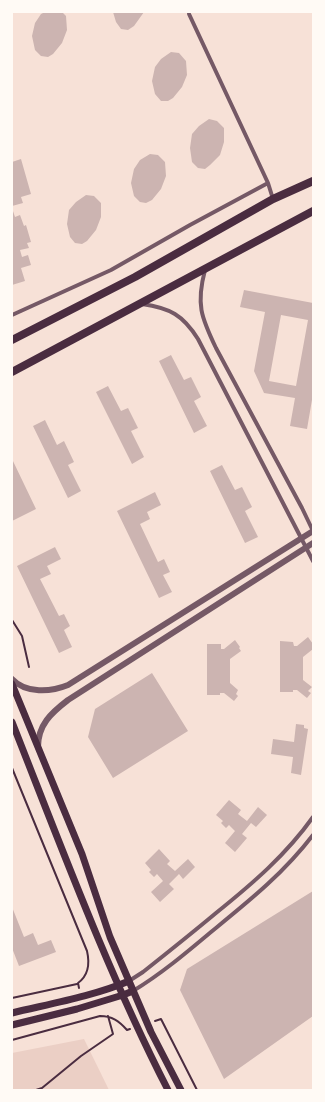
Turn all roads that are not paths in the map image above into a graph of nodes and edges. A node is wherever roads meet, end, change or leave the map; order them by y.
1 (189, 14) dead end
2 (313, 180) edge
3 (268, 183) junction
4 (272, 199) junction
5 (313, 211) edge
6 (313, 214) edge
7 (302, 216) junction
8 (205, 267) junction
9 (140, 304) junction
10 (12, 315) edge
11 (12, 340) edge
12 (12, 372) edge
13 (313, 531) edge
14 (301, 538) junction
15 (313, 543) edge
16 (306, 548) junction
17 (313, 561) edge
18 (12, 679) edge
19 (12, 684) edge
20 (12, 722) edge
21 (38, 749) junction
22 (313, 817) edge
23 (313, 835) edge
24 (129, 981) junction
25 (119, 986) junction
26 (133, 991) junction
27 (123, 995) junction
28 (12, 1013) edge
29 (12, 1025) edge
30 (168, 1090) edge
31 (182, 1090) edge

1 - 3 street
2 - 4 main road
3 - 4 street
3 - 10 street
4 - 11 main road
5 - 7 main road
6 - 7 main road
7 - 8 main road
8 - 9 main road
8 - 13 street
9 - 12 main road
9 - 14 street
13 - 14 street
14 - 16 street
14 - 18 street
15 - 16 street
16 - 17 street
16 - 21 street
19 - 21 main road
20 - 25 main road
21 - 24 main road
22 - 24 street
23 - 26 street
24 - 25 main road
24 - 26 main road
25 - 27 main road
25 - 28 main road
26 - 27 main road
26 - 31 main road
27 - 29 main road
27 - 30 main road

